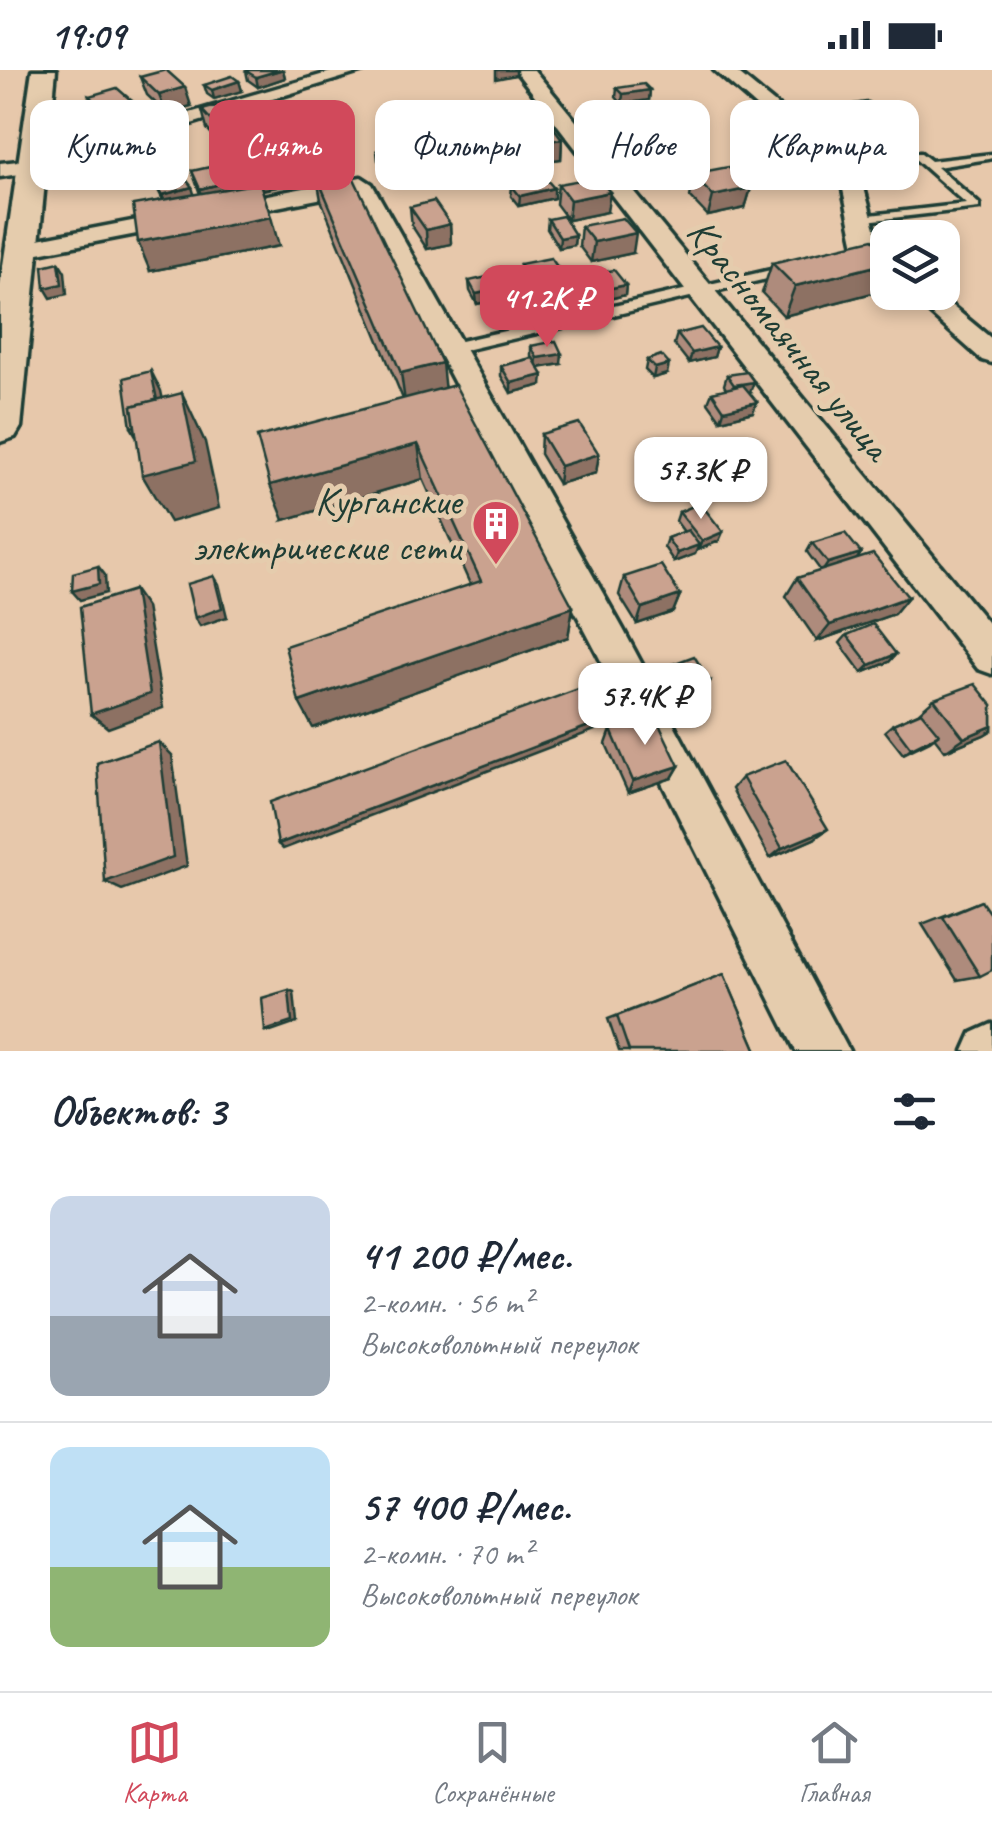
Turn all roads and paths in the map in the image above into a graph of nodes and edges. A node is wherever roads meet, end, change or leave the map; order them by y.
1 (44, 70) edge
2 (358, 70) edge
3 (524, 70) edge
4 (723, 70) edge
5 (759, 100) edge
6 (919, 156) edge
7 (988, 156) dead end
8 (928, 165) junction
9 (15, 168) edge
10 (855, 190) edge
11 (861, 220) junction
12 (23, 250) junction
13 (870, 258) edge
14 (812, 264) edge
15 (699, 293) junction
16 (8, 297) edge
17 (940, 310) edge
18 (452, 348) junction
19 (992, 354) edge
20 (0, 427) edge
21 (992, 657) edge
22 (822, 1051) edge

1 - 9 main road
2 - 9 street
3 - 15 street, Красномаячная улица
4 - 5 street
6 - 8 lane
7 - 8 lane
8 - 11 lane
9 - 12 main road
10 - 11 street
11 - 13 street
12 - 16 main road
12 - 18 street
14 - 15 lane
15 - 18 lane
15 - 21 street, Красномаячная улица
16 - 20 main road
17 - 19 street
18 - 22 street

